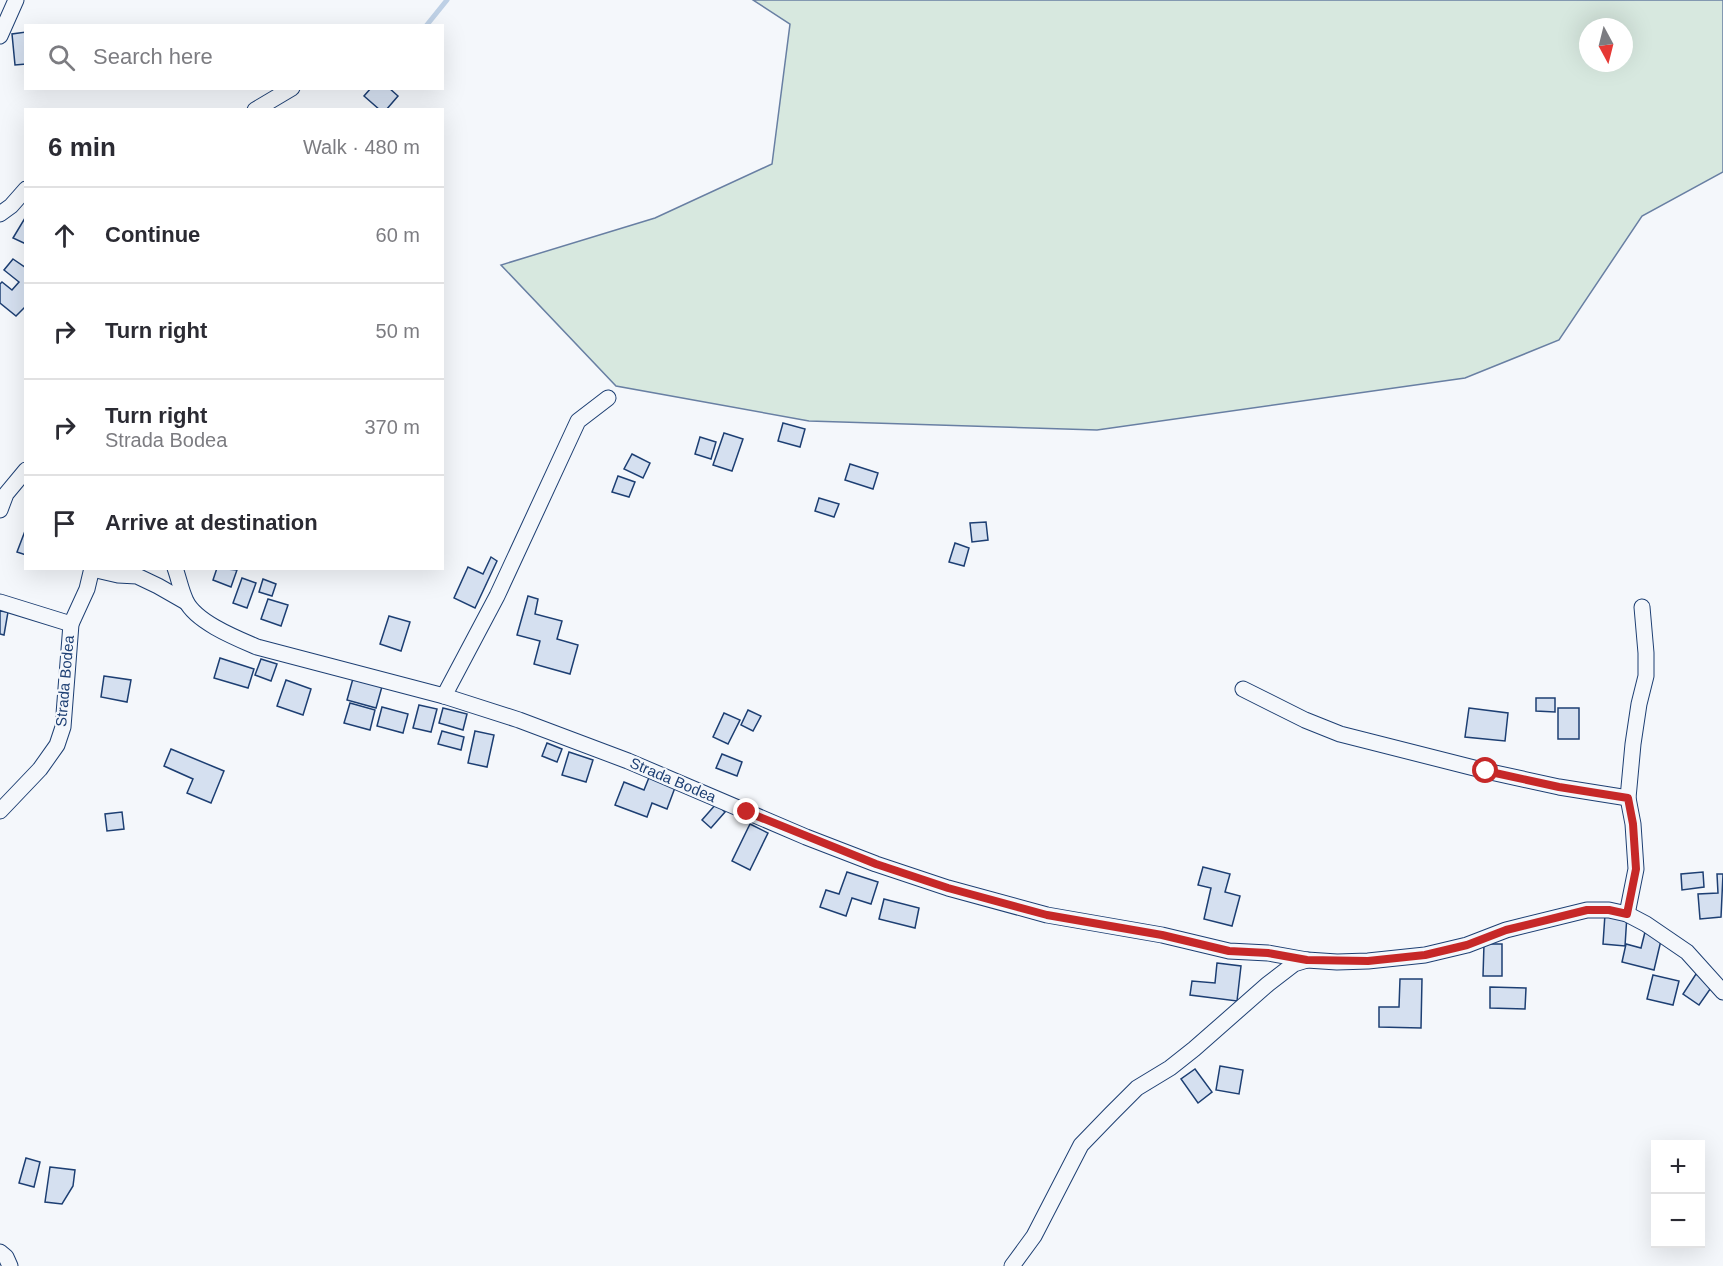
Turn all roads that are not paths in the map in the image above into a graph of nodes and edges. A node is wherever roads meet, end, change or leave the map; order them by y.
1 (16, 0) edge
2 (0, 36) edge
3 (289, 90) edge
4 (258, 108) edge
5 (24, 191) edge
6 (0, 214) edge
7 (608, 398) dead end
8 (24, 472) edge
9 (0, 510) edge
10 (92, 570) edge
11 (96, 570) edge
12 (176, 570) edge
13 (0, 602) edge
14 (186, 602) junction
15 (1642, 607) dead end
16 (71, 624) junction
17 (1243, 689) dead end
18 (444, 696) junction
19 (1628, 798) junction
20 (0, 811) edge
21 (1627, 914) junction
22 (1307, 960) junction
23 (1723, 992) edge
24 (0, 1252) edge
25 (10, 1266) edge
26 (1012, 1266) edge

1 - 2 street
3 - 4 street
5 - 6 street
7 - 18 street
8 - 9 street
10 - 16 street, Strada Bodea
11 - 14 street
12 - 14 street, Strada Bodea
13 - 16 street
14 - 18 street, Strada Bodea
15 - 19 street
16 - 20 street, Strada Bodea
17 - 19 street
18 - 22 street, Strada Bodea
19 - 21 street
21 - 22 street, Strada Bodea
21 - 23 street
22 - 26 street
24 - 25 street

